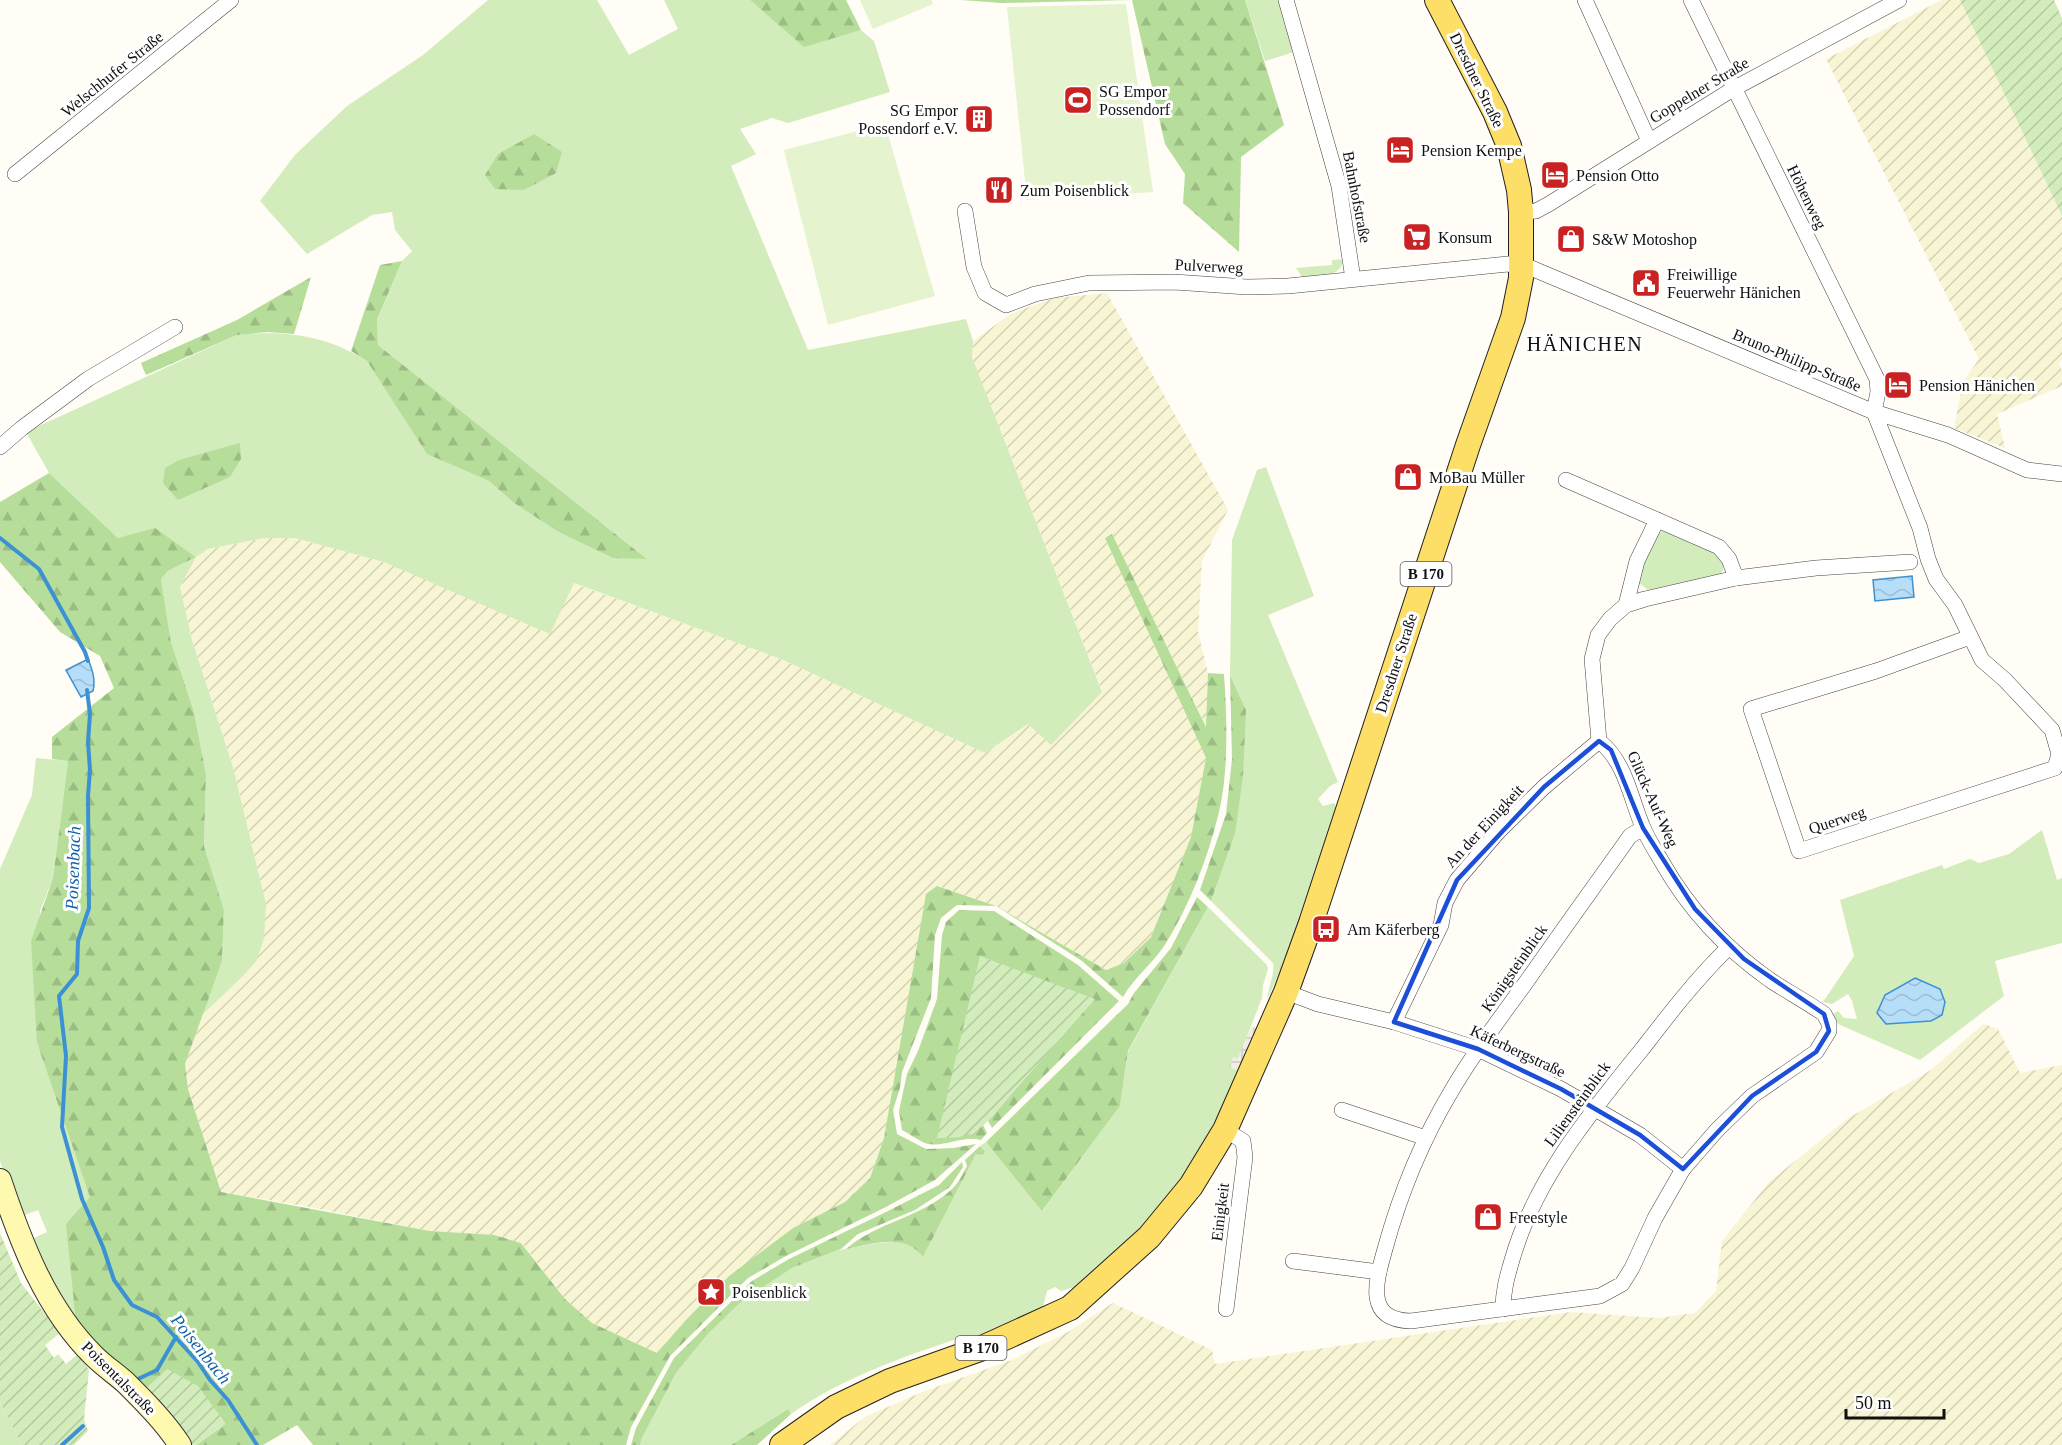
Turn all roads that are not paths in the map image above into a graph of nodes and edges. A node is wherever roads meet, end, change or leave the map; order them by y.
1 (231, 0) edge
2 (1286, 0) edge
3 (1437, 0) edge
4 (1585, 0) edge
5 (1691, 0) edge
6 (1899, 0) edge
7 (1733, 89) junction
8 (1649, 141) junction
9 (15, 174) dead end
10 (965, 211) dead end
11 (1521, 212) junction
12 (1522, 266) junction
13 (1353, 279) junction
14 (175, 327) dead end
15 (1874, 412) junction
16 (0, 447) edge
17 (2062, 474) edge
18 (1566, 480) dead end
19 (1657, 520) junction
20 (1910, 562) dead end
21 (1736, 578) junction
22 (1626, 605) junction
23 (1970, 637) junction
24 (1599, 741) junction
25 (1643, 828) junction
26 (1729, 947) junction
27 (1286, 992) junction
28 (1394, 1022) junction
29 (1478, 1049) junction
30 (1593, 1109) junction
31 (1342, 1110) dead end
32 (1225, 1130) junction
33 (1426, 1138) junction
34 (1683, 1169) junction
35 (0, 1180) edge
36 (1293, 1261) dead end
37 (1379, 1272) junction
38 (1503, 1309) junction
39 (1226, 1310) dead end
40 (180, 1445) edge
41 (782, 1445) edge

1 - 9 street, Welschhufer Straße
2 - 13 street, Bahnhofstraße
3 - 11 main road, Dresdner Straße / B 170
4 - 8 street
5 - 7 street, Höhenweg
6 - 7 street, Goppelner Straße
7 - 8 street, Goppelner Straße
7 - 15 street, Höhenweg
8 - 11 street, Goppelner Straße
10 - 13 street, Pulverweg
11 - 12 main road, Dresdner Straße / B 170
12 - 13 street, Pulverweg
12 - 15 street, Bruno-Philipp-Straße
12 - 27 main road, Dresdner Straße / B 170
14 - 16 street
15 - 17 street, Bruno-Philipp-Straße
15 - 23 street, Querweg
18 - 19 street
19 - 21 street
19 - 22 street
20 - 21 street
21 - 22 street
22 - 24 street
23 - 23 street, Querweg
24 - 25 street, Glück-Auf-Weg
24 - 28 street, An der Einigkeit
25 - 26 street, Glück-Auf-Weg
25 - 29 street, Königsteinblick
26 - 30 street, Liliensteinblick
26 - 34 street, Glück-Auf-Weg
27 - 28 street, Käferbergstraße
27 - 32 main road, Dresdner Straße / B 170
28 - 29 street, Käferbergstraße
29 - 30 street, Käferbergstraße
29 - 33 street, Königsteinblick
30 - 34 street, Käferbergstraße
30 - 38 street, Liliensteinblick
31 - 33 street
32 - 39 street, Einigkeit
32 - 41 main road, Dresdner Straße / B 170
33 - 37 street, Königsteinblick
34 - 38 street
35 - 40 main road, Poisentalstraße
36 - 37 street
37 - 38 street, Königsteinblick

